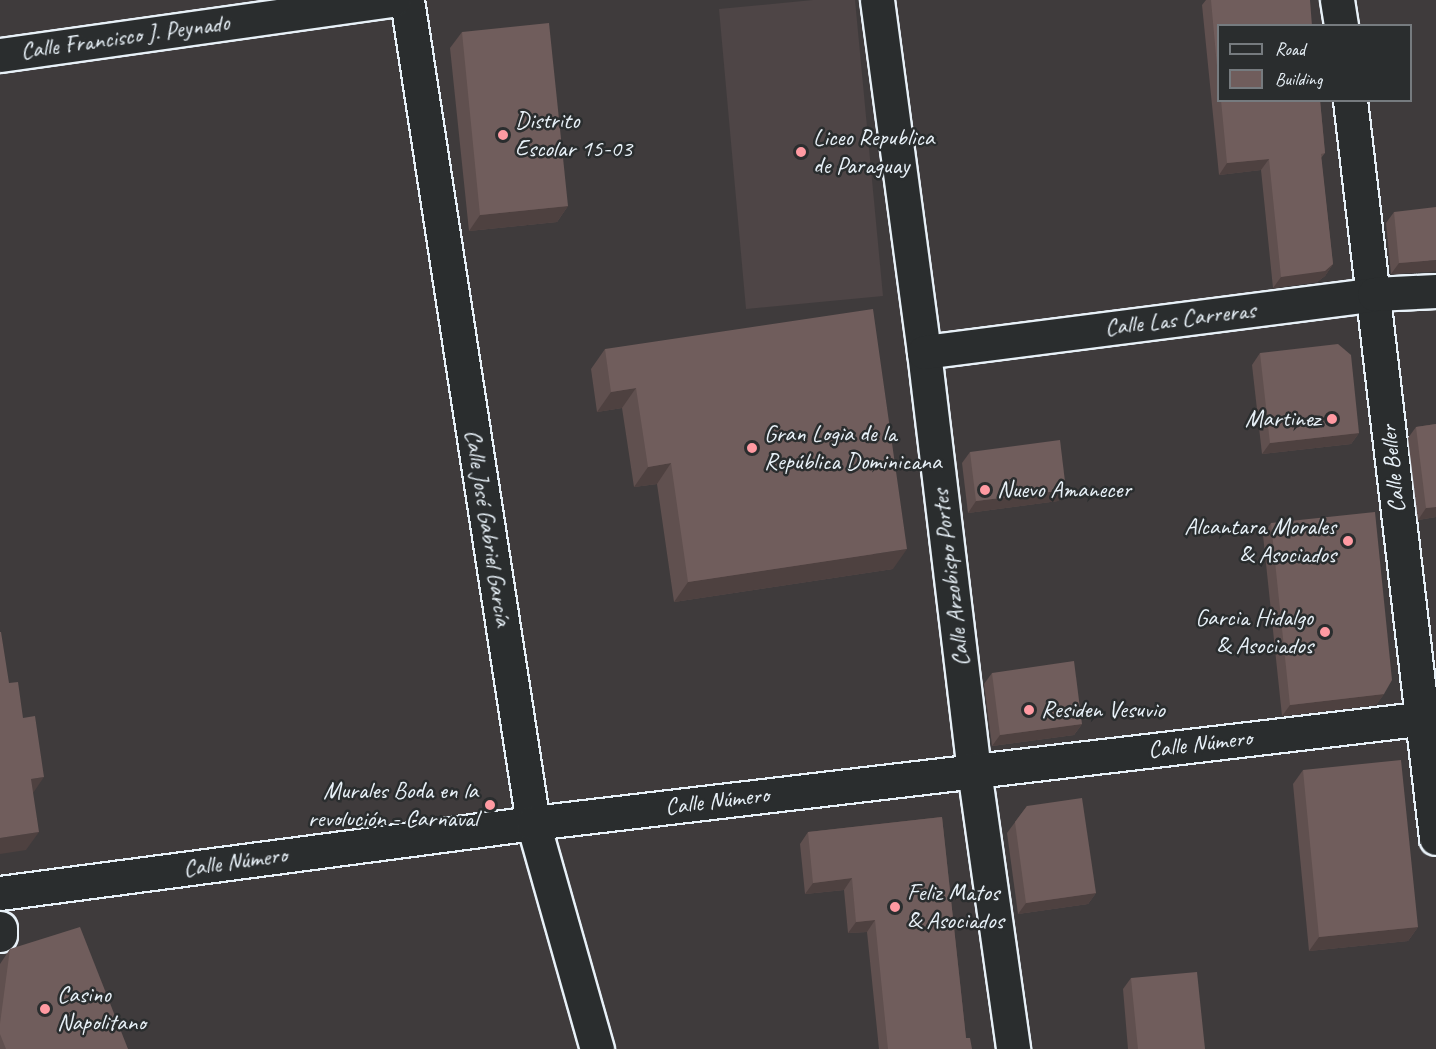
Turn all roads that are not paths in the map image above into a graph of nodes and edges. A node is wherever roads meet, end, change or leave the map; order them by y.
1 (393, 0) edge
2 (407, 0) edge
3 (877, 0) edge
4 (1337, 0) edge
5 (1341, 24) edge
6 (0, 55) edge
7 (1350, 102) edge
8 (1436, 291) edge
9 (1374, 294) junction
10 (924, 352) junction
11 (1429, 718) edge
12 (974, 770) junction
13 (532, 823) junction
14 (1436, 838) edge
15 (0, 893) edge
16 (0, 928) edge
17 (0, 935) edge
18 (597, 1049) edge
19 (1013, 1049) edge

1 - 6 street, Calle Francisco J. Peynado
2 - 13 street, Calle José Gabriel García
3 - 10 street, Calle Arzobispo Portes
4 - 5 street
7 - 9 street, Calle Beller
8 - 9 street, Calle Las Carreras
9 - 10 street, Calle Las Carreras
9 - 11 street, Calle Beller
10 - 12 street, Calle Arzobispo Portes
11 - 12 street, Calle Número
11 - 14 street, Calle Beller
12 - 13 street, Calle Número
12 - 19 street, Calle Arzobispo Portes
13 - 15 street, Calle Número
13 - 18 street, Calle José Gabriel García
16 - 17 street

